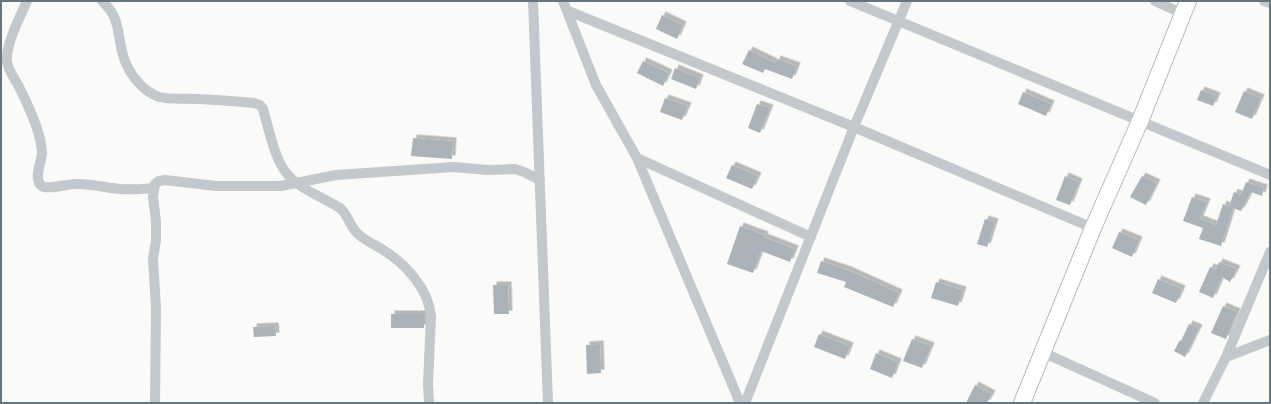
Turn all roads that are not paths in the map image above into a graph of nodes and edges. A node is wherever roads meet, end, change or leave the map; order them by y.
1 (27, 1) edge
2 (102, 1) edge
3 (534, 1) edge
4 (563, 1) edge
5 (850, 1) edge
6 (907, 1) edge
7 (1155, 1) edge
8 (1264, 1) edge
9 (1270, 3) edge
10 (1186, 7) edge
11 (568, 11) junction
12 (898, 21) junction
13 (1140, 122) junction
14 (854, 127) junction
15 (637, 158) junction
16 (1270, 175) edge
17 (540, 180) junction
18 (297, 183) junction
19 (154, 188) junction
20 (1093, 228) junction
21 (811, 237) junction
22 (1270, 252) edge
23 (1270, 340) edge
24 (1042, 352) junction
25 (1226, 357) junction
26 (155, 403) edge
27 (429, 403) edge
28 (548, 403) edge
29 (740, 403) edge
30 (745, 403) edge
31 (1022, 403) edge
32 (1155, 403) edge
33 (1203, 403) edge

1 - 19 street
2 - 18 street
3 - 17 street
4 - 11 street
5 - 12 street
6 - 12 street
7 - 10 street
8 - 9 street
10 - 13 main road
11 - 14 street
11 - 15 street
12 - 13 street
12 - 14 street
13 - 16 street
13 - 20 main road
14 - 20 street
14 - 21 street
15 - 21 street
15 - 29 street
17 - 18 street
17 - 28 street
18 - 19 street
18 - 27 street
19 - 26 street
20 - 24 main road
21 - 30 street
22 - 25 street
23 - 25 street
24 - 31 main road
24 - 32 street
25 - 33 street

